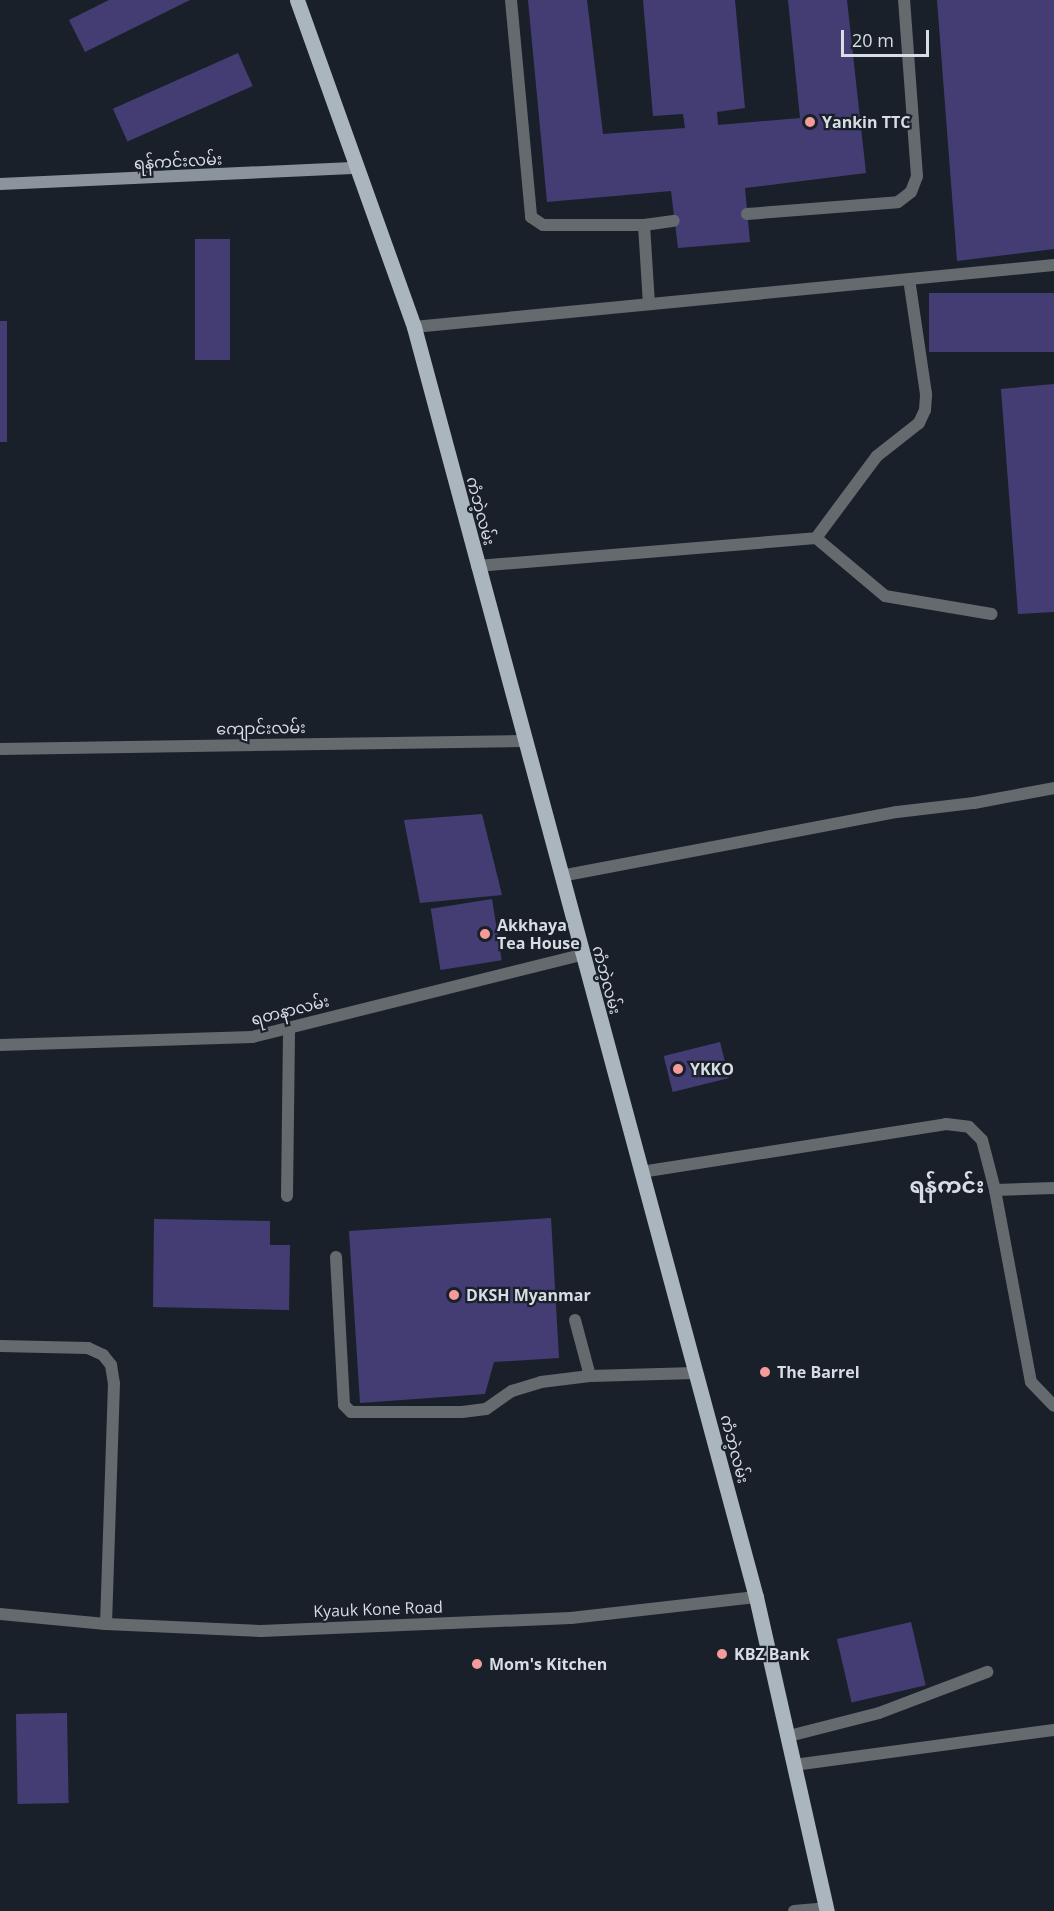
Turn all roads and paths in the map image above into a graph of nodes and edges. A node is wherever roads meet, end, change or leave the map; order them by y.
1 (297, 0) edge
2 (511, 0) edge
3 (904, 0) edge
4 (358, 168) junction
5 (0, 183) edge
6 (747, 214) dead end
7 (674, 221) dead end
8 (644, 225) junction
9 (1054, 265) edge
10 (909, 279) junction
11 (649, 304) junction
12 (414, 327) junction
13 (816, 538) junction
14 (477, 566) junction
15 (991, 614) dead end
16 (523, 741) junction
17 (0, 749) edge
18 (1054, 788) edge
19 (561, 876) junction
20 (582, 955) junction
21 (289, 1028) junction
22 (0, 1045) edge
23 (641, 1172) junction
24 (1054, 1188) edge
25 (995, 1190) junction
26 (287, 1197) dead end
27 (336, 1257) dead end
28 (575, 1320) dead end
29 (0, 1346) edge
30 (696, 1373) junction
31 (590, 1376) junction
32 (1054, 1406) edge
33 (756, 1597) junction
34 (0, 1614) edge
35 (106, 1624) junction
36 (987, 1672) dead end
37 (1054, 1730) edge
38 (789, 1736) junction
39 (794, 1765) junction
40 (826, 1910) edge
41 (794, 1911) edge

1 - 4 main road, ကံဘဲ့လမ်း
2 - 8 street
3 - 6 street
4 - 5 main road, ရန်ကင်းလမ်း
4 - 12 main road, ကံဘဲ့လမ်း
7 - 8 street
8 - 11 street
9 - 10 street
10 - 11 street
10 - 13 street
11 - 12 street
12 - 14 main road, ကံဘဲ့လမ်း
13 - 14 street
13 - 15 street
14 - 16 main road, ကံဘဲ့လမ်း
16 - 17 street, ကျောင်းလမ်း
16 - 19 main road, ကံဘဲ့လမ်း
18 - 19 street
19 - 20 main road, ကံဘဲ့လမ်း
20 - 21 street, ရတနာလမ်း
20 - 23 main road, ကံဘဲ့လမ်း
21 - 22 street, ရတနာလမ်း
21 - 26 street
23 - 25 street
23 - 30 main road, ကံဘဲ့လမ်း
24 - 25 street
25 - 32 street
27 - 31 street
28 - 31 street
29 - 35 street
30 - 31 street
30 - 33 main road, ကံဘဲ့လမ်း
33 - 35 street, Kyauk Kone Road
33 - 38 main road, ကံဘဲ့လမ်း
34 - 35 street, Kyauk Kone Road
36 - 38 street
37 - 39 street
38 - 39 main road, ကံဘဲ့လမ်း
39 - 40 main road, ကံဘဲ့လမ်း
40 - 41 street

